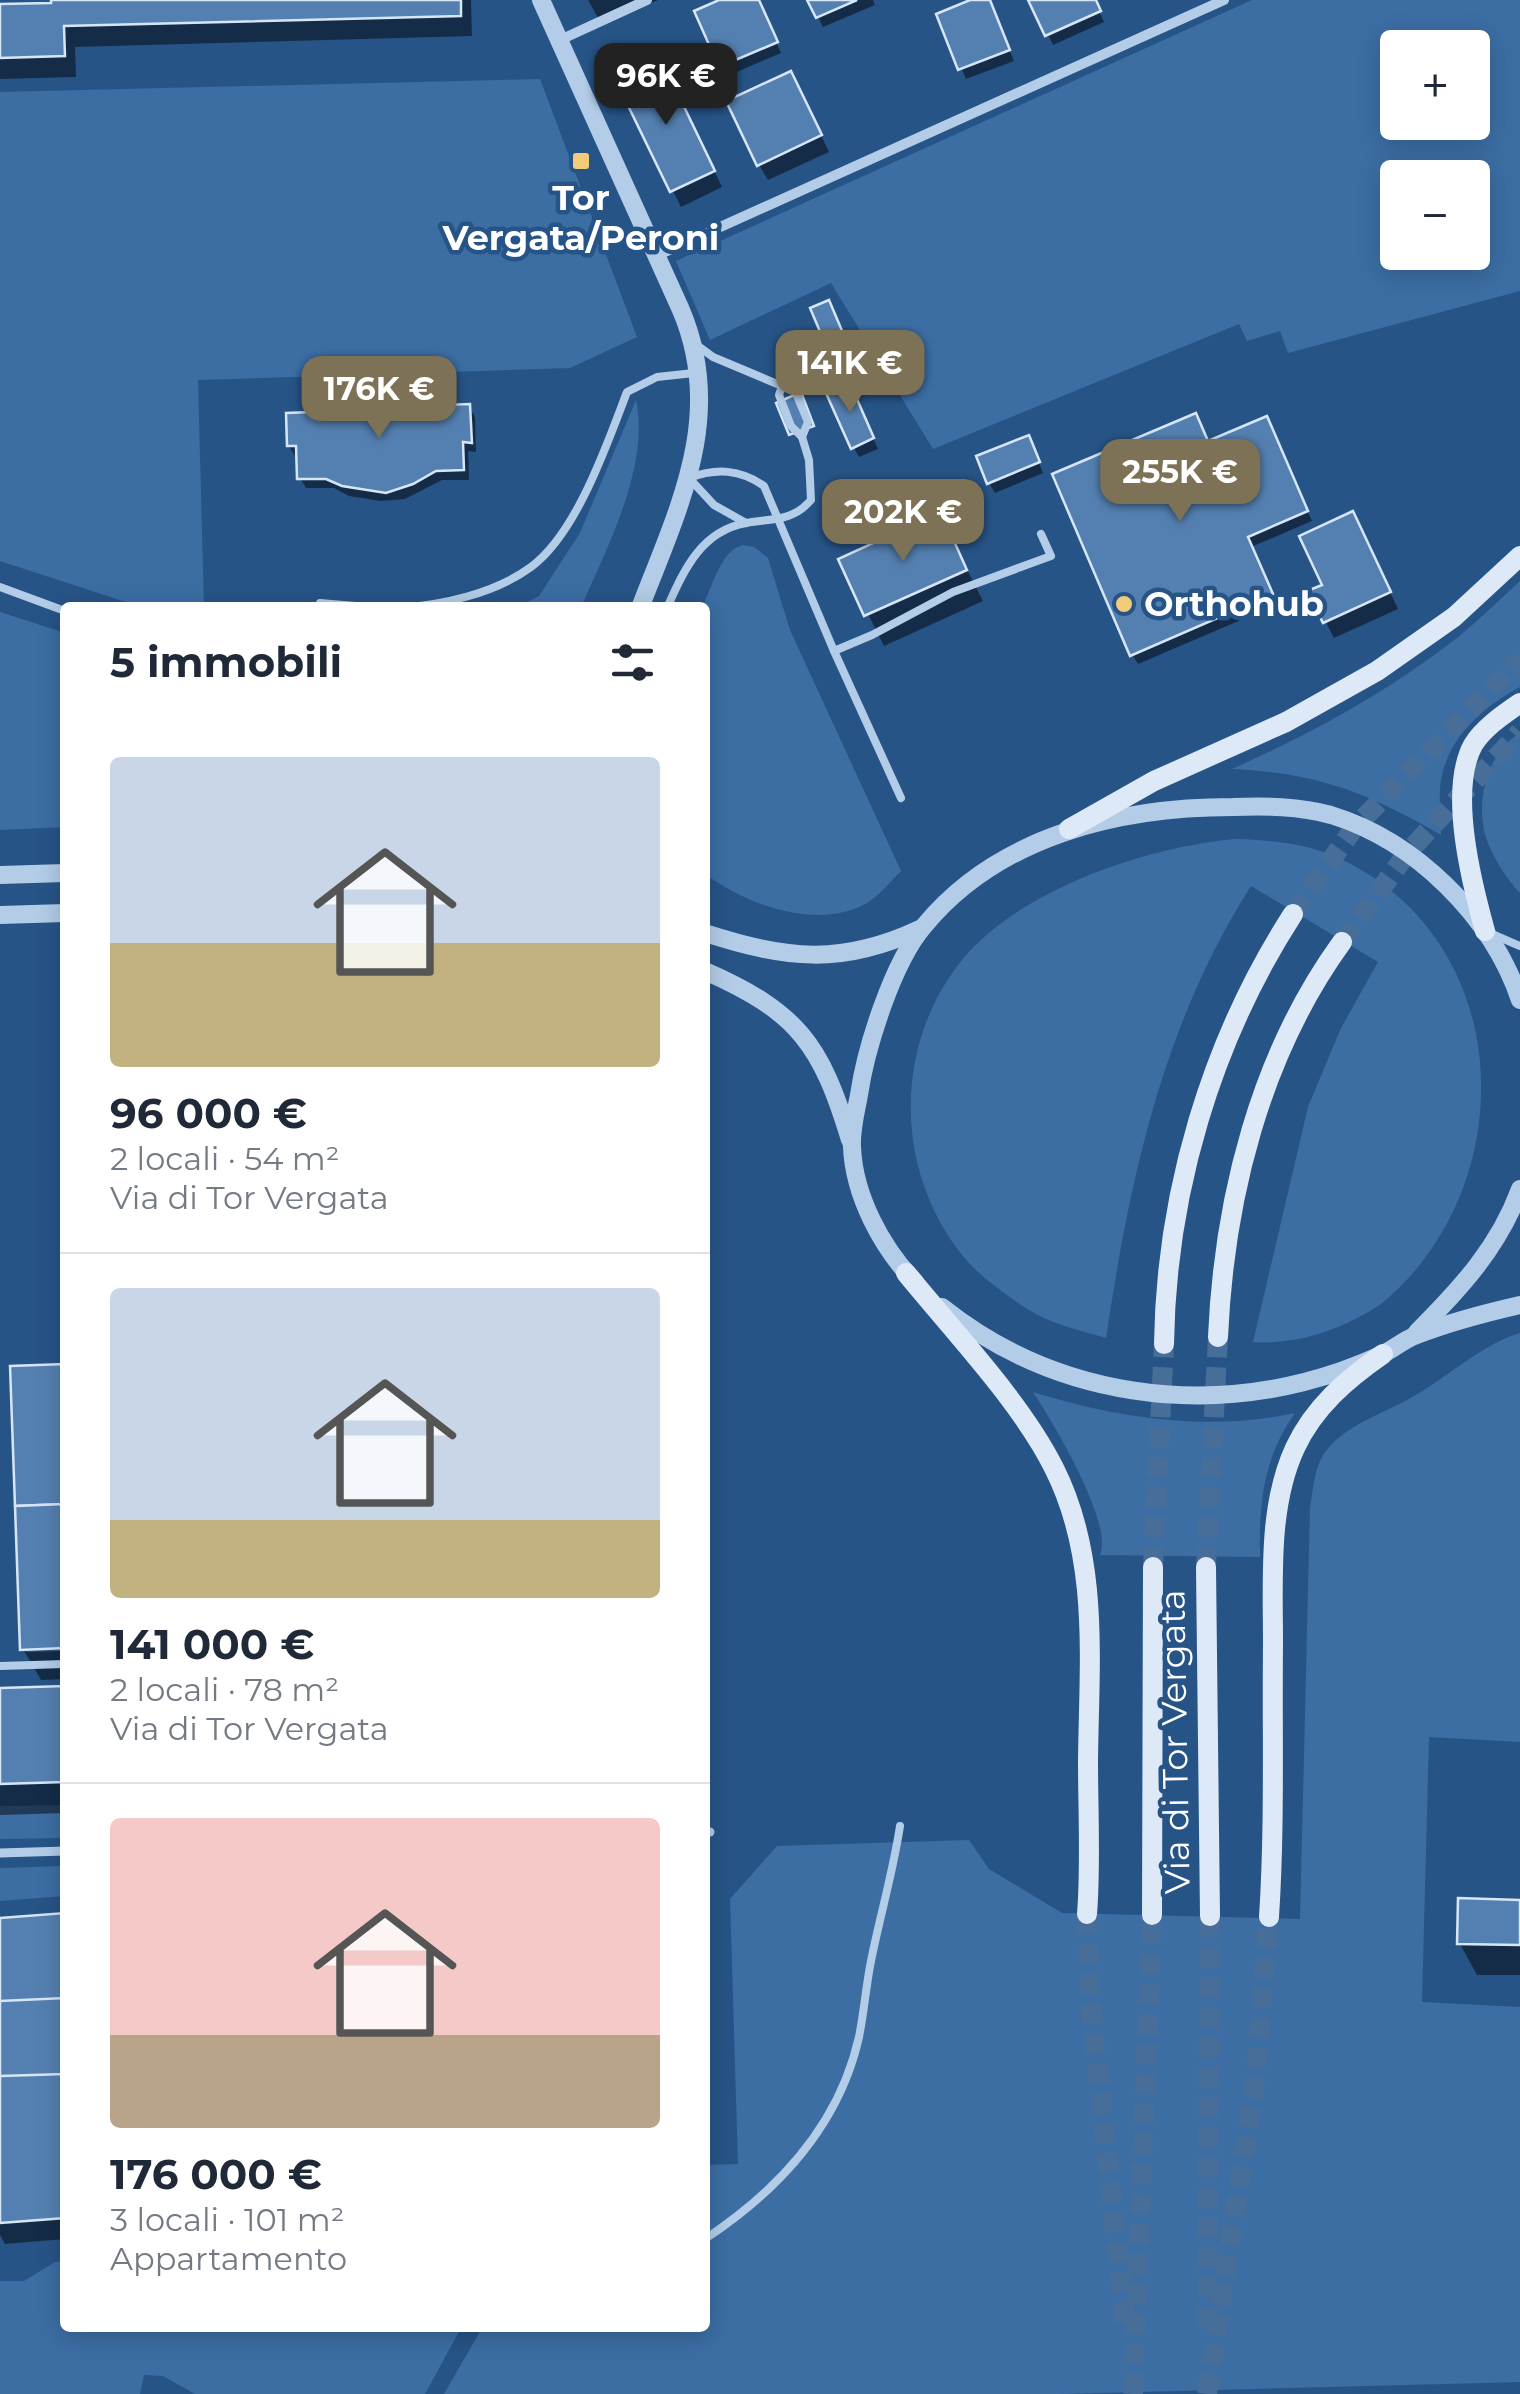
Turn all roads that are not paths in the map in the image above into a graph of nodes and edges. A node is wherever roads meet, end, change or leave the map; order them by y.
1 (542, 0) edge
2 (646, 0) edge
3 (1224, 0) edge
4 (560, 40) junction
5 (656, 256) junction
6 (692, 342) junction
7 (698, 372) junction
8 (782, 386) junction
9 (802, 436) junction
10 (690, 478) junction
11 (779, 520) junction
12 (746, 522) junction
13 (1041, 534) dead end
14 (1520, 556) edge
15 (0, 587) edge
16 (445, 602) edge
17 (641, 602) edge
18 (670, 602) edge
19 (60, 609) edge
20 (834, 651) junction
21 (1520, 703) edge
22 (901, 798) dead end
23 (1069, 829) junction
24 (60, 872) edge
25 (0, 876) edge
26 (60, 913) edge
27 (1293, 914) tunnel mouth
28 (0, 915) edge
29 (710, 924) edge
30 (921, 928) junction
31 (1486, 932) junction
32 (710, 935) edge
33 (732, 942) junction
34 (1342, 942) tunnel mouth
35 (1520, 946) edge
36 (710, 974) edge
37 (1520, 1000) edge
38 (851, 1146) junction
39 (1520, 1188) edge
40 (906, 1273) junction
41 (1520, 1305) edge
42 (1413, 1336) junction
43 (1218, 1338) tunnel mouth
44 (1164, 1344) tunnel mouth
45 (1383, 1354) junction
46 (1153, 1567) tunnel mouth
47 (1206, 1567) tunnel mouth
48 (60, 1664) edge
49 (0, 1666) edge
50 (900, 1826) dead end
51 (60, 1851) edge
52 (0, 1852) edge
53 (1087, 1914) tunnel mouth
54 (1152, 1915) tunnel mouth
55 (1210, 1916) tunnel mouth
56 (1269, 1917) tunnel mouth
57 (710, 2236) edge

1 - 4 street
2 - 4 street
3 - 5 street
4 - 5 street
5 - 6 street
6 - 7 street
6 - 8 lane
7 - 10 street
7 - 16 lane
8 - 9 lane
8 - 9 lane
9 - 11 lane
10 - 11 lane
10 - 12 lane
10 - 17 street
11 - 12 lane
11 - 20 lane
12 - 18 lane
13 - 20 lane
14 - 23 main road
15 - 19 lane
20 - 22 lane
21 - 31 main road
23 - 30 street
23 - 31 street
24 - 25 street
26 - 28 street
27 - 44 main road
29 - 33 street
30 - 33 street
30 - 38 street
31 - 35 lane
31 - 37 street
32 - 33 street
34 - 43 main road
36 - 38 street
38 - 40 street
39 - 42 street
40 - 45 street
40 - 53 main road
41 - 42 street
42 - 45 street
45 - 56 main road
46 - 54 main road, Via di Tor Vergata
47 - 55 main road, Via di Tor Vergata
48 - 49 lane
50 - 57 lane
51 - 52 street

